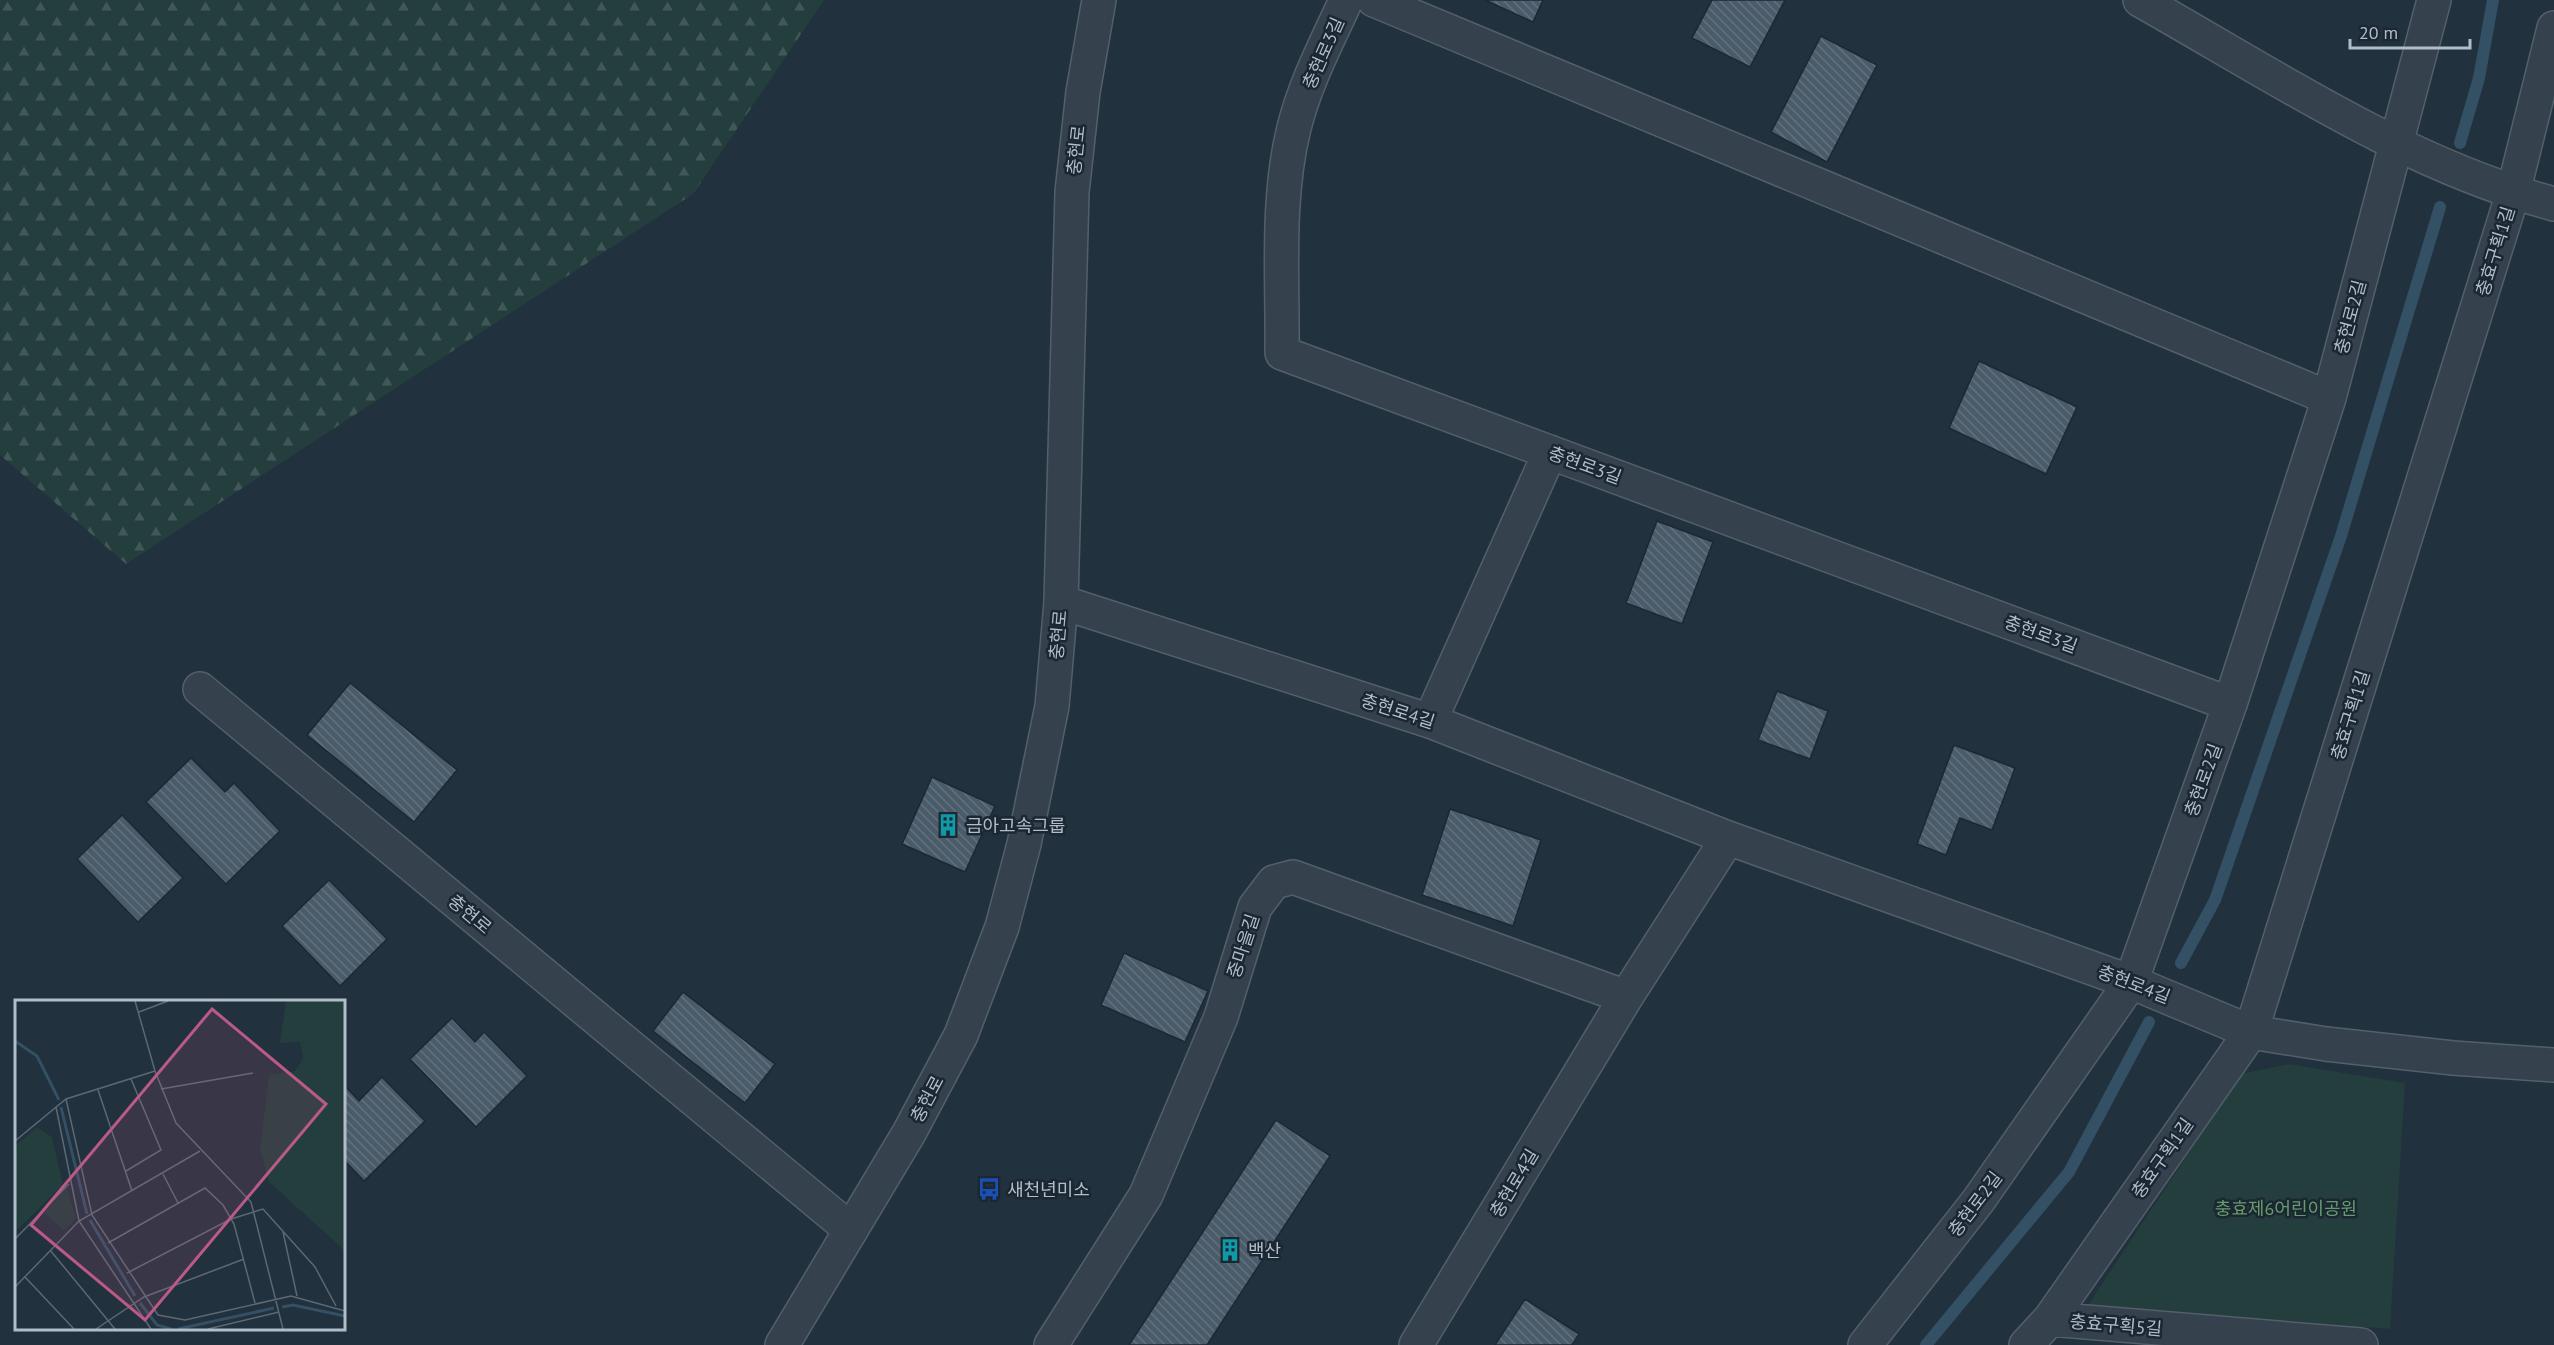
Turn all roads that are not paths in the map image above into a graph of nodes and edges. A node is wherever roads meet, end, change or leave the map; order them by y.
1 (1099, 0) edge
2 (1346, 0) edge
3 (1374, 0) edge
4 (2140, 0) edge
5 (2434, 0) edge
6 (2554, 28) edge
7 (2396, 145) junction
8 (2513, 193) junction
9 (2554, 204) edge
10 (2329, 398) junction
11 (1550, 452) junction
12 (1061, 602) junction
13 (200, 690) dead end
14 (2230, 704) junction
15 (1430, 721) junction
16 (1728, 838) junction
17 (2131, 982) junction
18 (1626, 997) junction
19 (2251, 1032) junction
20 (2554, 1065) edge
21 (851, 1230) junction
22 (2050, 1319) junction
23 (782, 1345) edge
24 (1051, 1345) edge
25 (1416, 1345) edge
26 (1865, 1345) edge
27 (2026, 1345) edge
28 (2361, 1345) edge

1 - 12 street, 충현로
2 - 11 street, 충현로3길
3 - 10 street
4 - 7 street
5 - 7 street, 충현로2길
6 - 8 street, 충효구획1길
7 - 8 street
7 - 10 street, 충현로2길
8 - 9 street
8 - 19 street, 충효구획1길
10 - 14 street, 충현로2길
11 - 14 street, 충현로3길
11 - 15 street
12 - 15 street, 충현로4길
12 - 21 street, 충현로
13 - 21 street, 충현로
14 - 17 street, 충현로2길
15 - 16 street, 충현로4길
16 - 17 street, 충현로4길
16 - 18 street, 충현로4길
17 - 19 street, 충현로4길
17 - 26 street, 충현로2길
18 - 24 street, 중마을길
18 - 25 street, 충현로4길
19 - 20 street, 충현로4길
19 - 22 street, 충효구획1길
21 - 23 street, 충현로
22 - 27 street, 충효구획1길
22 - 28 street, 충효구획5길

